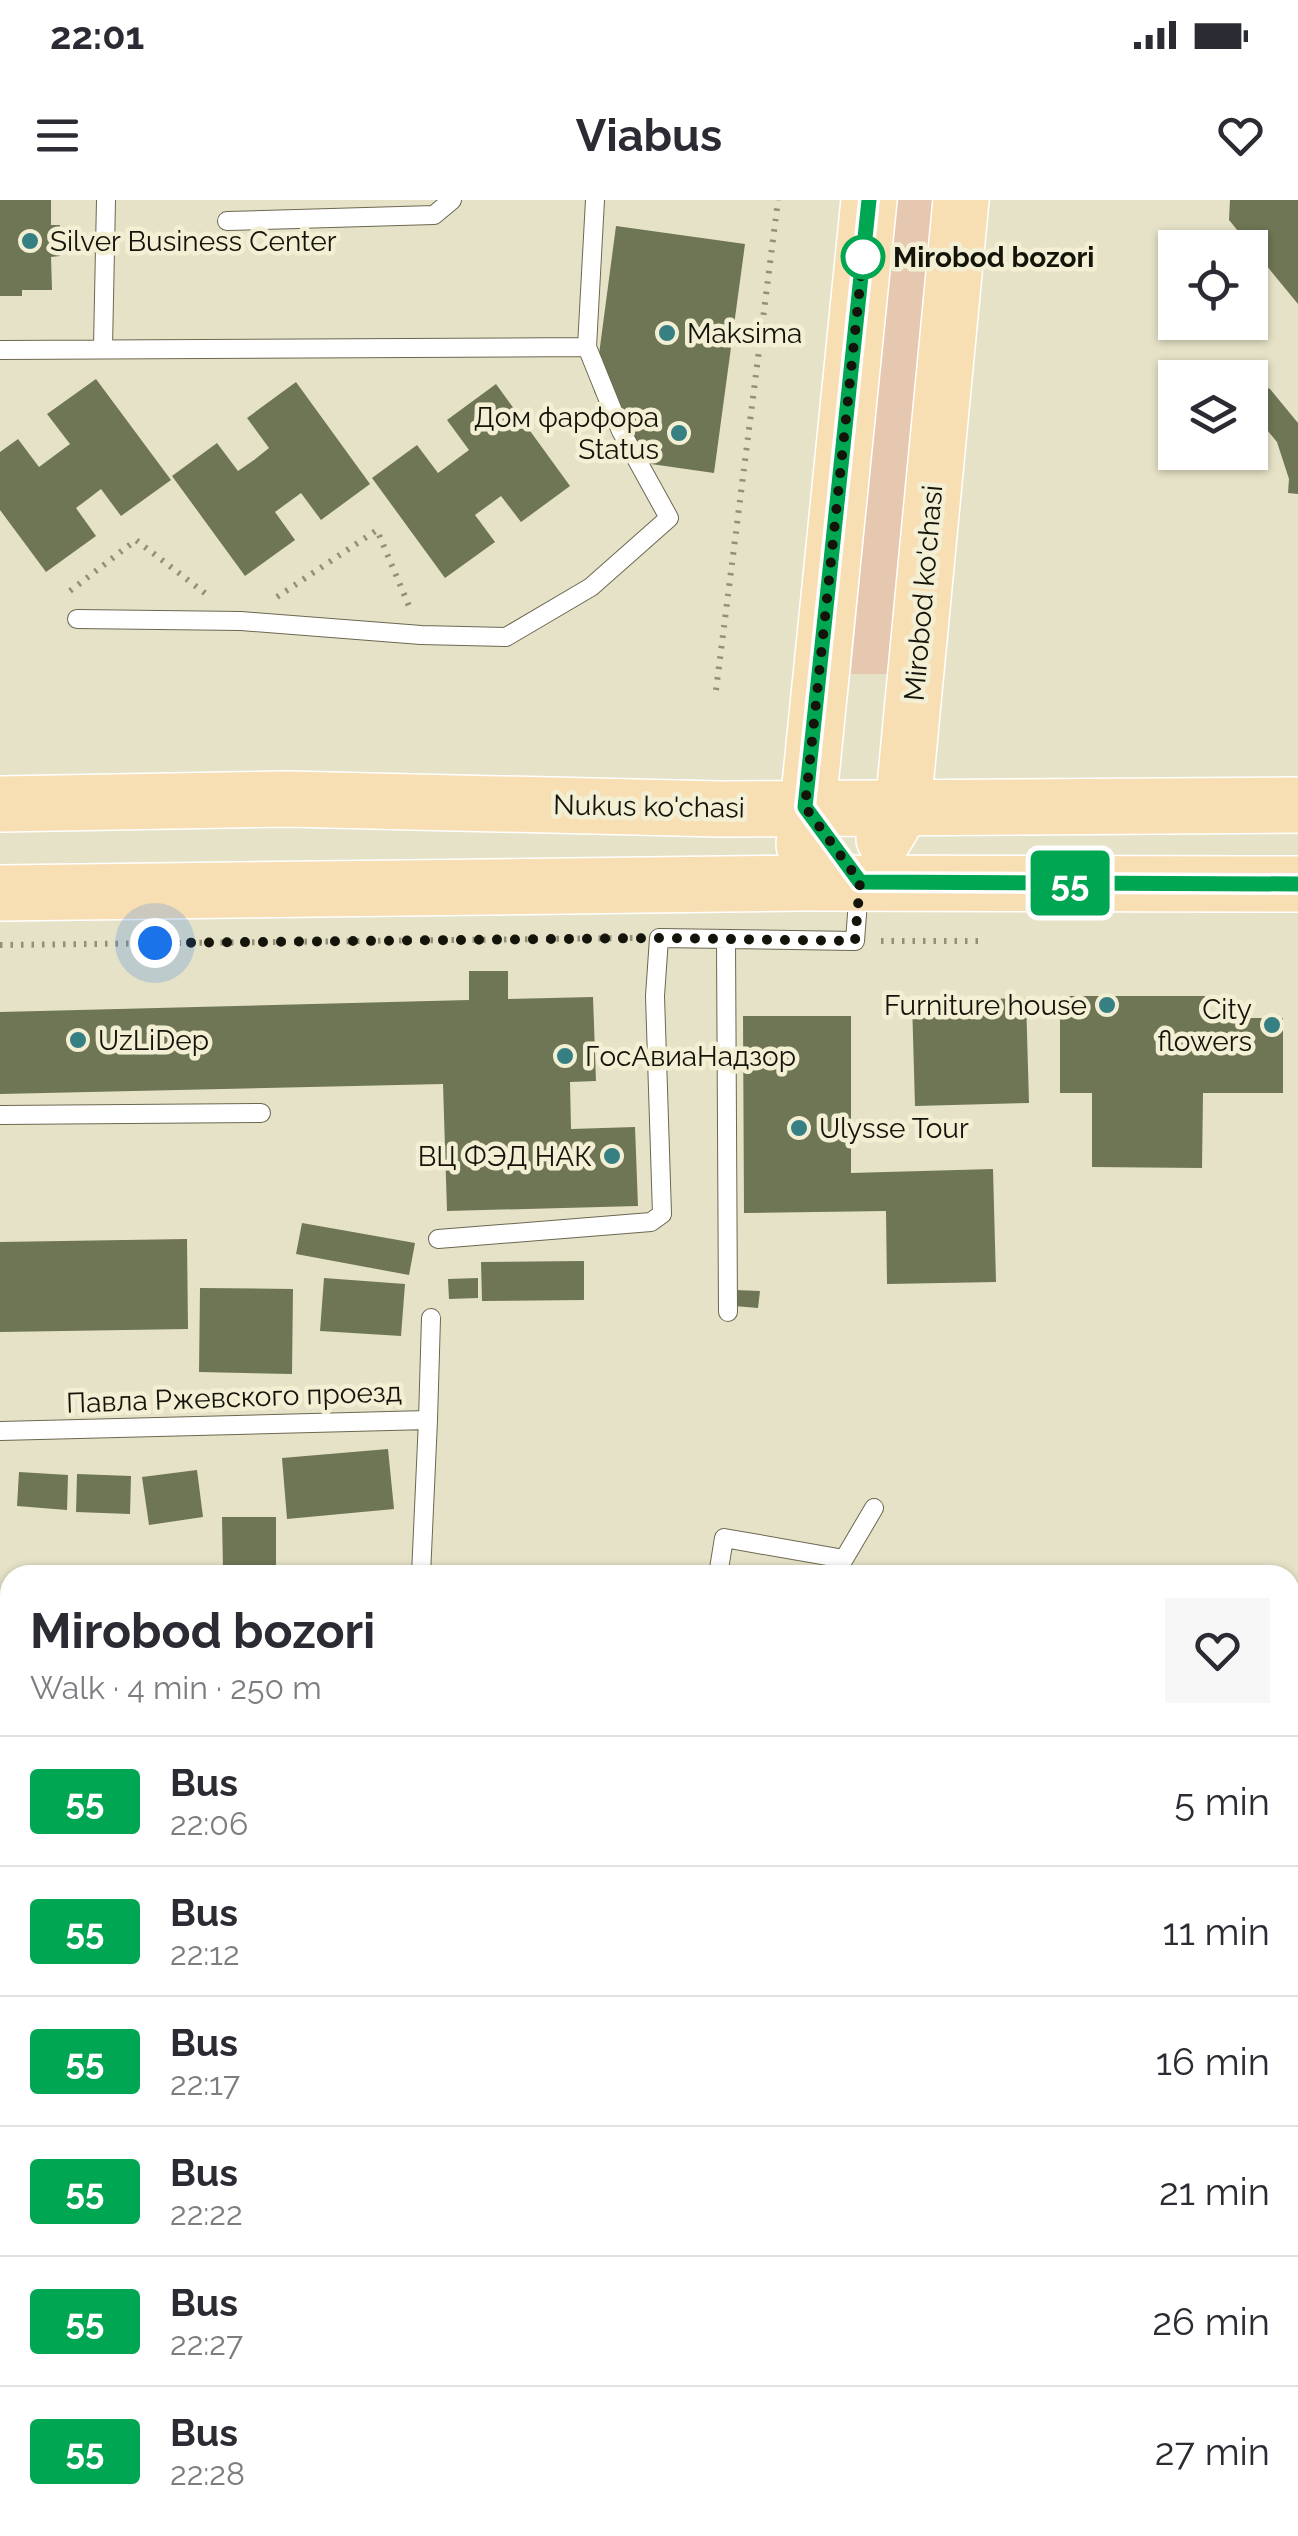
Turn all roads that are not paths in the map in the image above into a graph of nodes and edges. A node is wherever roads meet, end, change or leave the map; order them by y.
1 (106, 200) edge
2 (452, 200) edge
3 (595, 200) edge
4 (870, 200) edge
5 (961, 200) edge
6 (227, 220) dead end
7 (587, 346) junction
8 (103, 347) junction
9 (0, 350) edge
10 (76, 620) dead end
11 (0, 804) edge
12 (1298, 805) edge
13 (805, 807) junction
14 (903, 807) junction
15 (803, 882) junction
16 (860, 882) junction
17 (1298, 884) edge
18 (0, 894) edge
19 (726, 940) junction
20 (261, 1113) dead end
21 (0, 1115) edge
22 (438, 1238) dead end
23 (728, 1312) dead end
24 (431, 1318) dead end
25 (428, 1420) junction
26 (0, 1432) edge
27 (874, 1508) dead end
28 (421, 1565) edge
29 (720, 1565) edge

1 - 8 lane
2 - 6 lane
3 - 7 lane
4 - 13 main road
5 - 14 main road, Mirobod ko'chasi
7 - 8 lane
7 - 10 lane
8 - 9 lane
11 - 13 main road, Nukus ko'chasi
12 - 14 main road, Nukus ko'chasi
13 - 14 main road, Nukus ko'chasi
13 - 15 main road
13 - 16 main road
14 - 16 main road, Mirobod ko'chasi
15 - 16 main road
15 - 18 main road
16 - 17 main road
16 - 19 lane
19 - 22 lane
19 - 23 lane
20 - 21 lane
24 - 25 lane, Павла Ржевского проезд
25 - 26 lane, Павла Ржевского проезд
25 - 28 lane
27 - 29 lane

